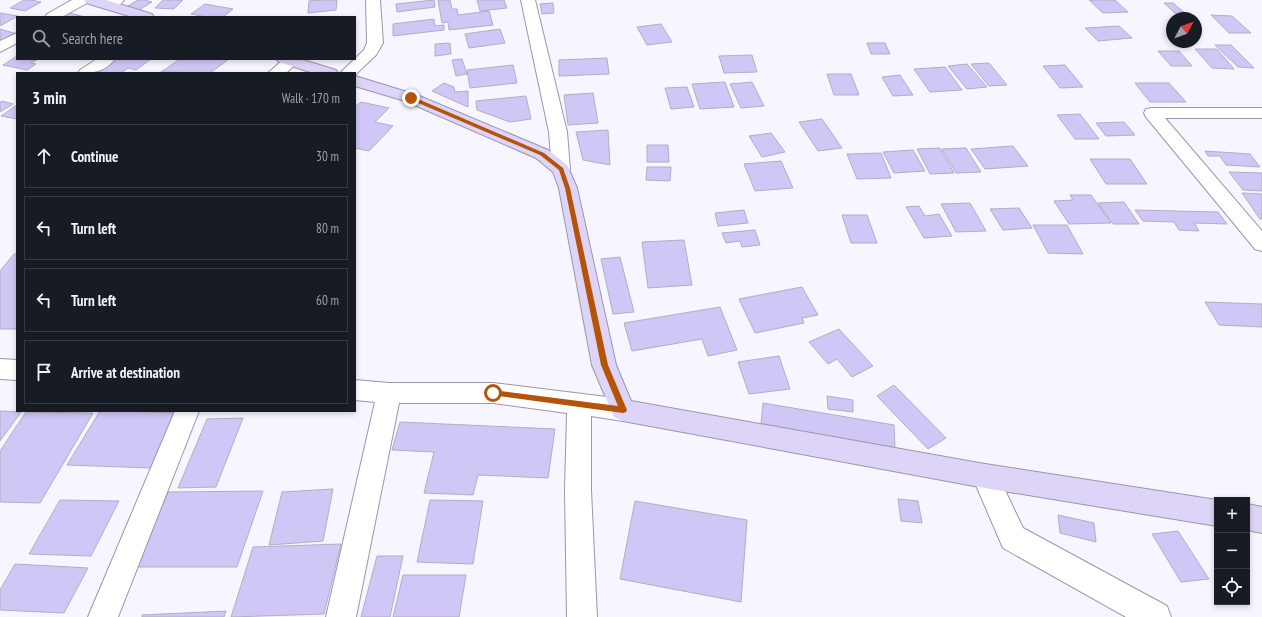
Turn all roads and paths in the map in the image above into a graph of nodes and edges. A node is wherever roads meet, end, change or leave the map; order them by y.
1 (82, 0) edge
2 (91, 0) edge
3 (373, 0) edge
4 (528, 0) edge
5 (112, 3) edge
6 (54, 16) edge
7 (144, 16) edge
8 (16, 38) edge
9 (0, 47) edge
10 (106, 60) edge
11 (287, 60) edge
12 (88, 72) edge
13 (277, 72) edge
14 (327, 72) edge
15 (349, 72) edge
16 (356, 81) edge
17 (1262, 113) edge
18 (562, 169) junction
19 (1262, 244) edge
20 (0, 369) edge
21 (16, 370) edge
22 (356, 390) edge
23 (389, 393) junction
24 (579, 405) junction
25 (623, 410) junction
26 (187, 412) edge
27 (985, 476) junction
28 (1214, 513) edge
29 (1250, 518) edge
30 (1262, 520) edge
31 (103, 617) edge
32 (340, 617) edge
33 (582, 617) edge
34 (1156, 617) edge

1 - 6 street
2 - 5 street
3 - 15 street
4 - 18 street
5 - 7 street
8 - 9 street
10 - 12 street
11 - 13 street
11 - 14 street
16 - 18 street
17 - 19 street
18 - 25 street
20 - 21 street
22 - 23 street
23 - 24 street
23 - 32 street
24 - 25 street
24 - 33 street
25 - 27 street
26 - 31 street
27 - 28 street
27 - 34 street
29 - 30 street

